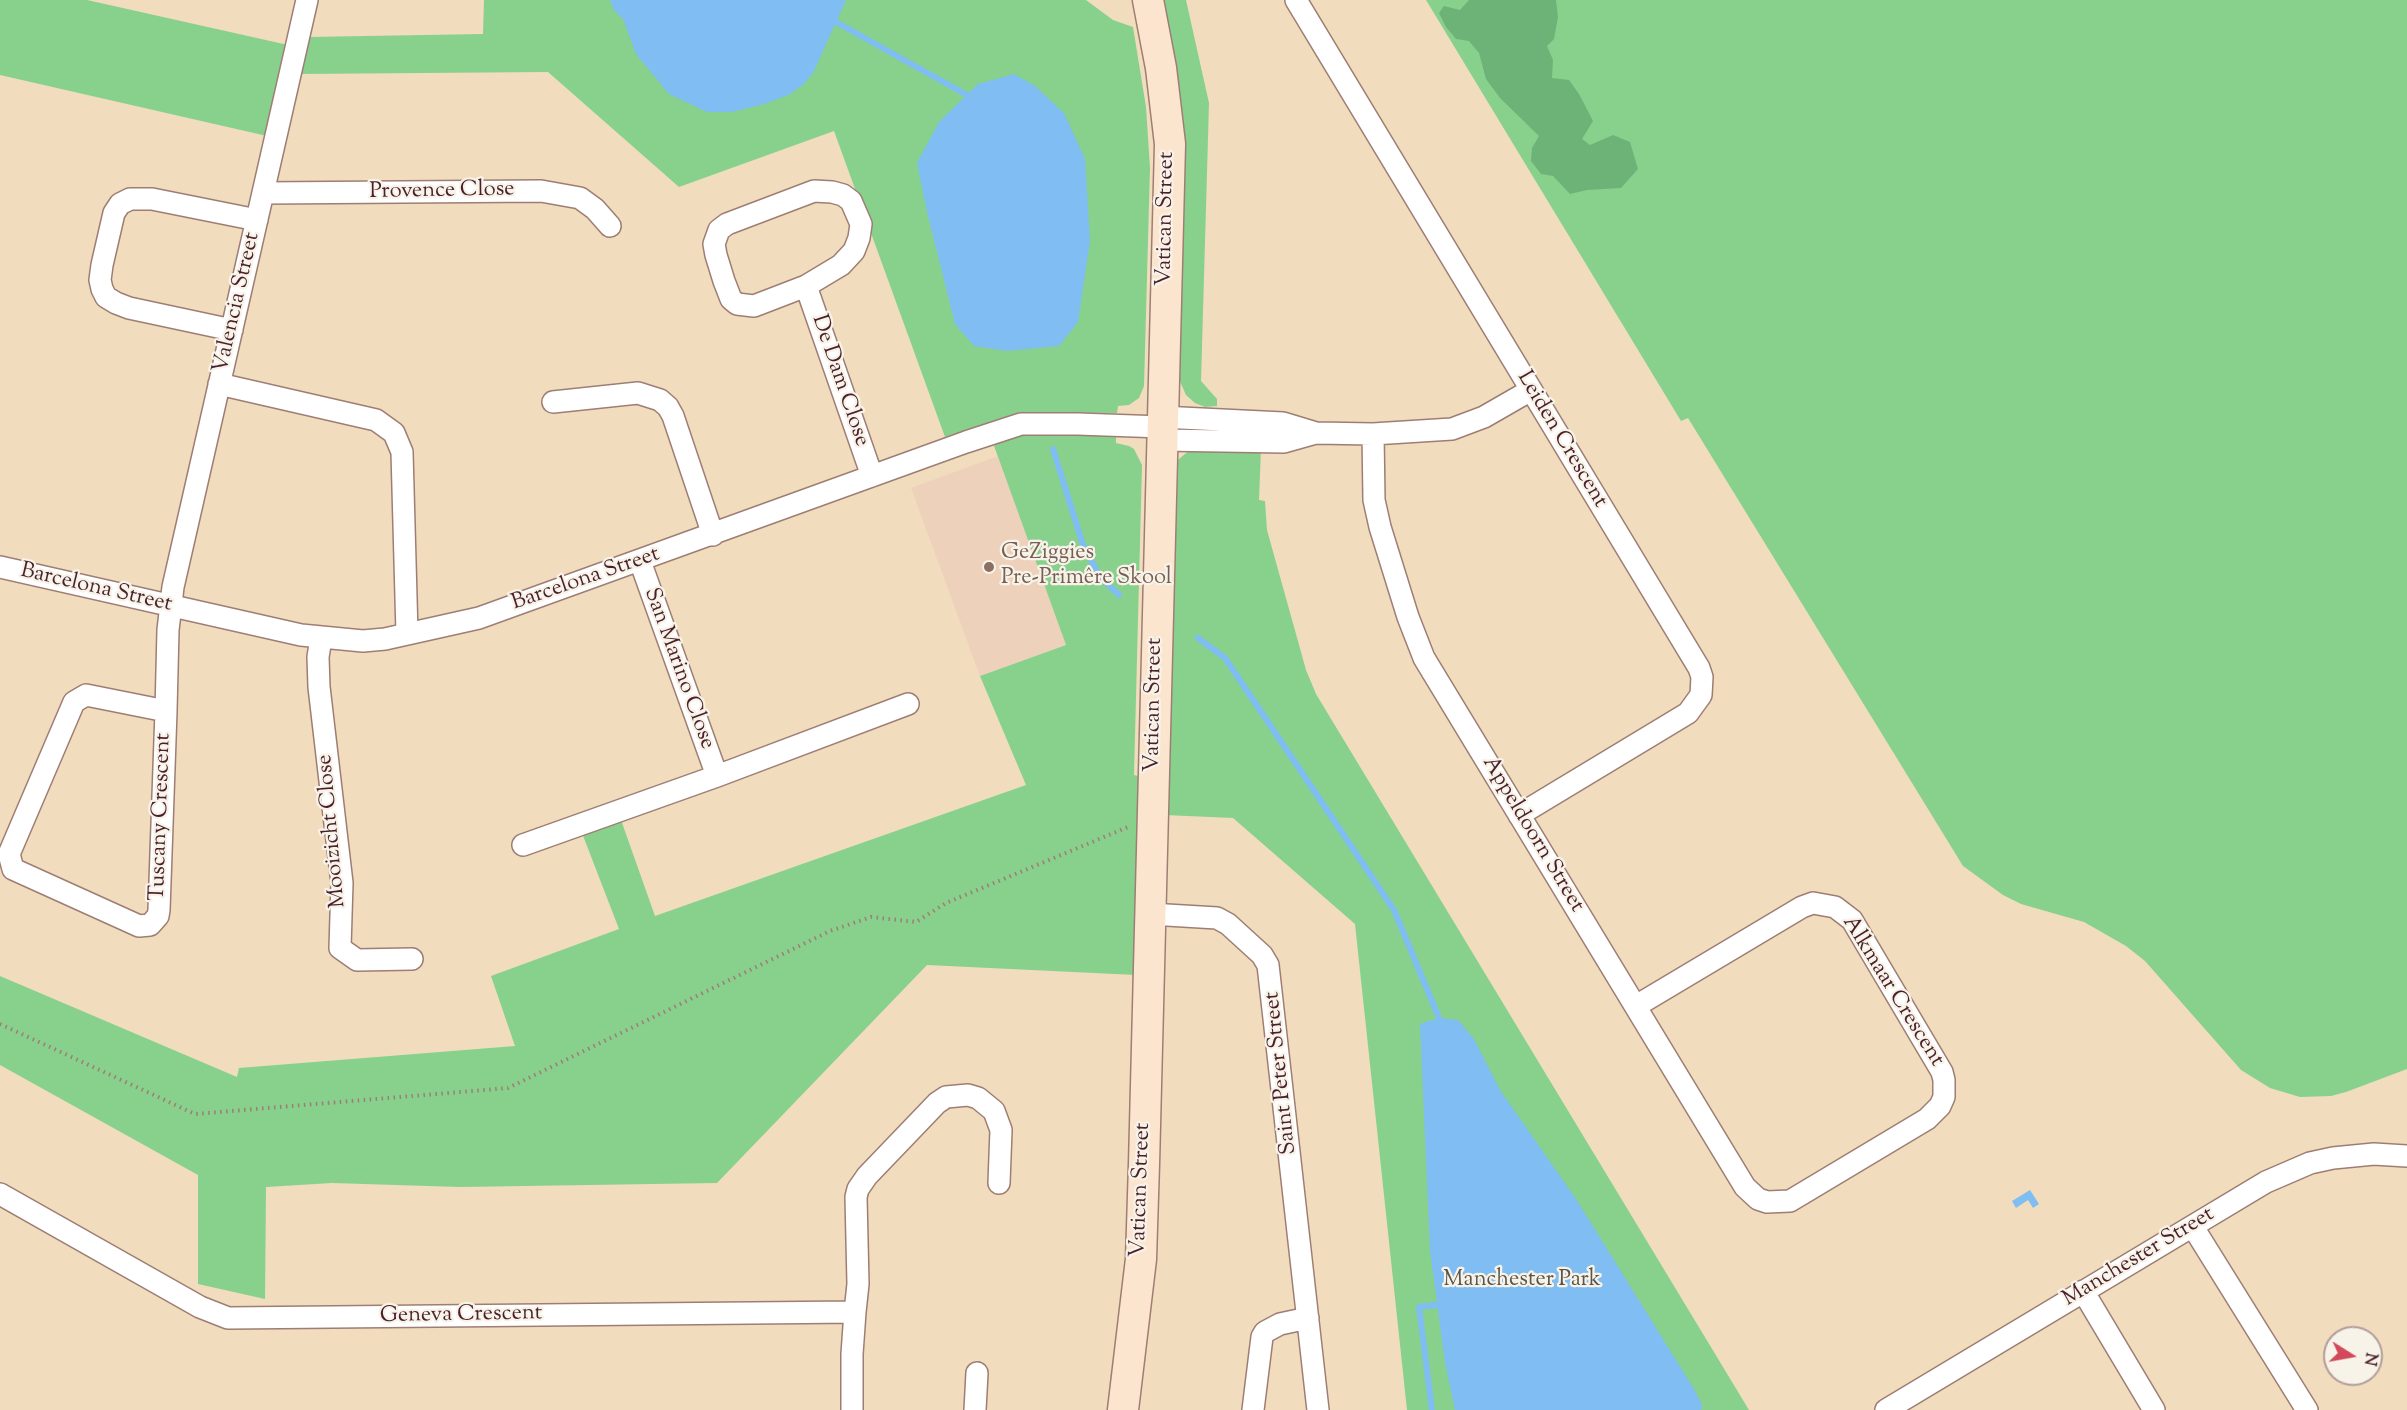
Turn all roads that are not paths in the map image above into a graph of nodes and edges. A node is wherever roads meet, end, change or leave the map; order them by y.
1 (307, 0) edge
2 (1148, 0) edge
3 (1296, 0) edge
4 (263, 193) junction
5 (257, 220) junction
6 (610, 226) dead end
7 (806, 286) junction
8 (232, 330) junction
9 (219, 384) junction
10 (1531, 390) junction
11 (552, 402) dead end
12 (1161, 428) junction
13 (1373, 434) junction
14 (872, 476) junction
15 (713, 535) junction
16 (640, 561) junction
17 (0, 567) edge
18 (171, 606) junction
19 (407, 634) junction
20 (321, 638) junction
21 (908, 704) dead end
22 (166, 711) junction
23 (717, 776) junction
24 (1519, 815) junction
25 (523, 845) dead end
26 (1150, 914) junction
27 (412, 959) dead end
28 (1636, 1006) junction
29 (2407, 1156) edge
30 (999, 1183) dead end
31 (0, 1194) edge
32 (1767, 1202) joint
33 (2193, 1227) junction
34 (2083, 1291) junction
35 (855, 1312) junction
36 (1308, 1318) junction
37 (977, 1372) dead end
38 (1890, 1409) edge
39 (852, 1410) edge
40 (975, 1410) edge
41 (1123, 1410) edge
42 (1253, 1410) edge
43 (1318, 1410) edge
44 (2154, 1410) edge
45 (2307, 1410) edge

1 - 4 street, Valencia Street
2 - 12 street, Vatican Street
3 - 10 street, Leiden Crescent
4 - 5 street, Valencia Street
4 - 6 street, Provence Close
5 - 8 street, Valencia Street
5 - 8 street
7 - 7 street, De Dam Close
7 - 14 street, De Dam Close
8 - 9 street, Valencia Street
9 - 18 street, Valencia Street
9 - 19 street
10 - 13 street, Barcelona Street
10 - 24 street, Leiden Crescent
11 - 15 street
12 - 13 street, Barcelona Street
12 - 14 street, Barcelona Street
12 - 26 street, Vatican Street
13 - 24 street, Appeldoorn Street
14 - 15 street, Barcelona Street
15 - 16 street, Barcelona Street
16 - 19 street, Barcelona Street
16 - 23 street, San Marino Close
17 - 18 street, Barcelona Street
18 - 20 street, Barcelona Street
18 - 22 street, Tuscany Crescent
19 - 20 street, Barcelona Street
20 - 27 street, Mooizicht Close
21 - 23 street, San Marino Close
22 - 22 street, Tuscany Crescent
23 - 25 street, San Marino Close
24 - 28 street, Appeldoorn Street
26 - 36 street, Saint Peter Street
26 - 41 street, Vatican Street
28 - 32 street, Appeldoorn Street
28 - 32 street, Alkmaar Crescent
29 - 33 street, Manchester Street
30 - 35 street
31 - 35 street, Geneva Crescent
33 - 34 street, Manchester Street
33 - 45 street
34 - 38 street, Manchester Street
34 - 44 street
35 - 39 street
36 - 42 street
36 - 43 street, Saint Peter Street
37 - 40 street

